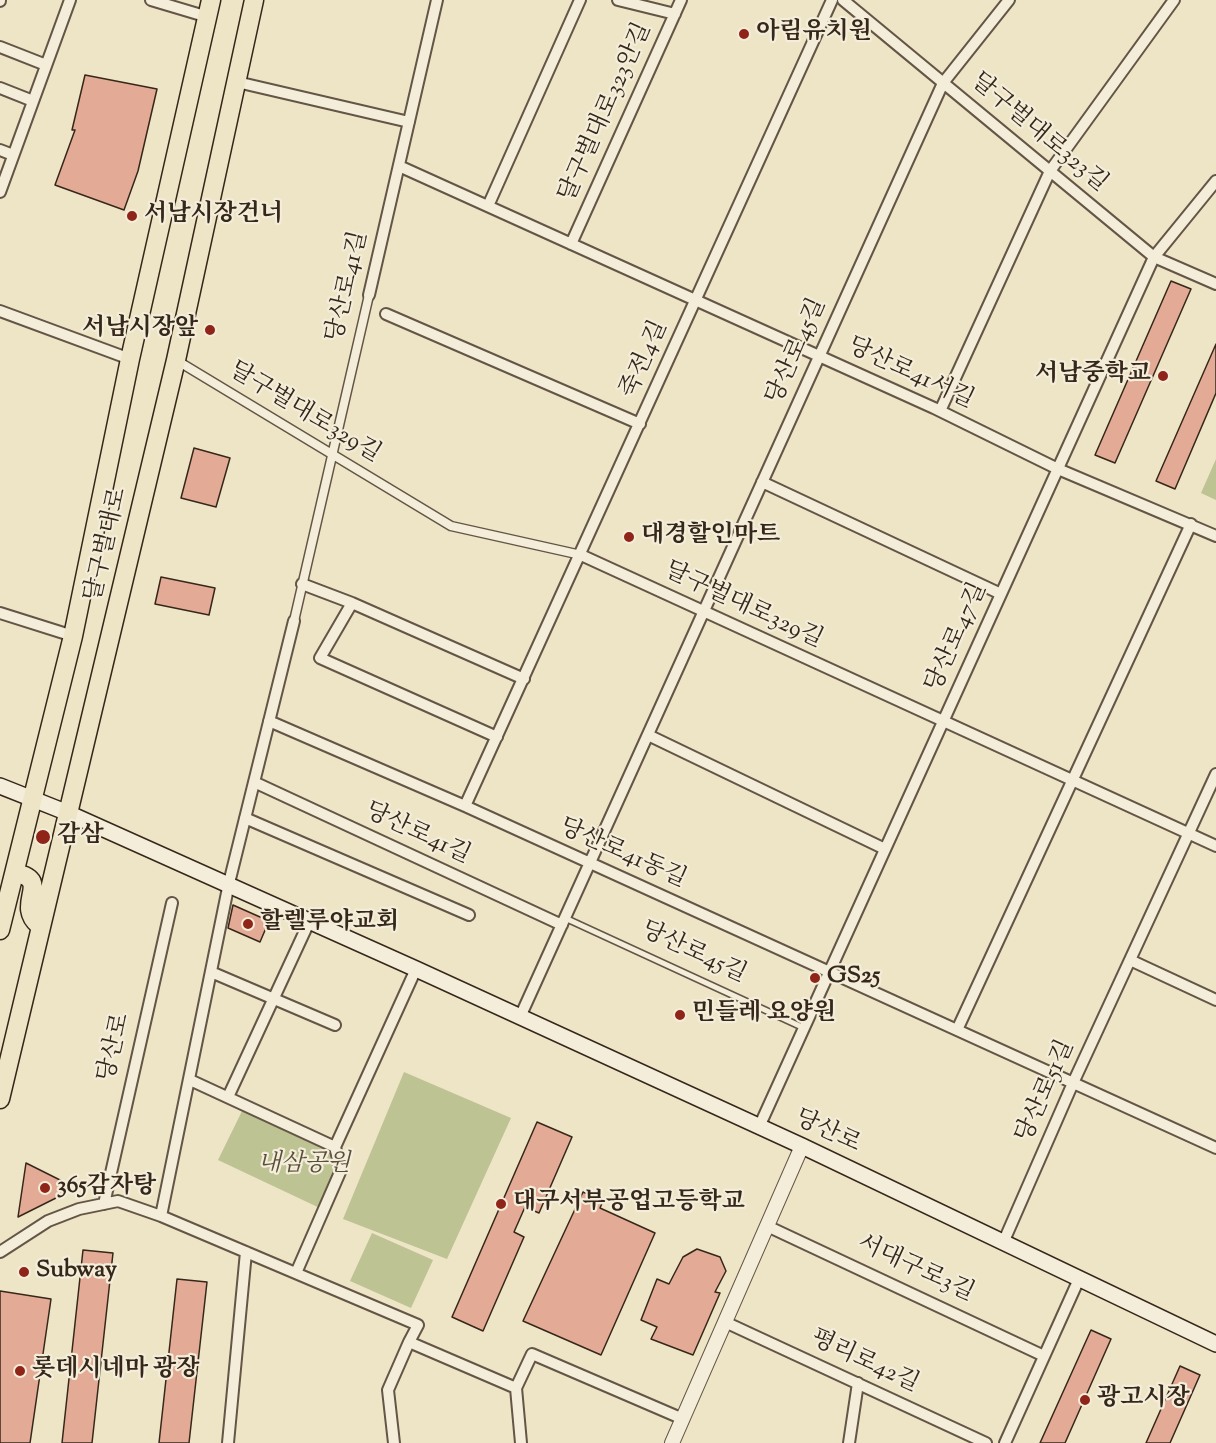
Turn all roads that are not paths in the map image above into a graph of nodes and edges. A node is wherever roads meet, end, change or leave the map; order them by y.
1 (70, 0) edge
2 (150, 0) edge
3 (254, 0) edge
4 (437, 0) edge
5 (580, 0) edge
6 (618, 0) edge
7 (681, 0) edge
8 (832, 0) edge
9 (843, 0) edge
10 (1009, 0) edge
11 (1174, 0) edge
12 (210, 8) edge
13 (675, 14) junction
14 (0, 47) edge
15 (46, 65) junction
16 (237, 82) junction
17 (943, 83) junction
18 (0, 87) edge
19 (33, 100) junction
20 (409, 122) junction
21 (0, 150) edge
22 (13, 155) junction
23 (399, 166) junction
24 (1050, 171) junction
25 (1216, 181) edge
26 (0, 192) edge
27 (488, 206) junction
28 (571, 243) junction
29 (1154, 257) junction
30 (1216, 284) edge
31 (369, 296) joint
32 (696, 300) junction
33 (0, 311) edge
34 (386, 314) dead end
35 (819, 356) junction
36 (130, 359) junction
37 (176, 360) junction
38 (940, 411) junction
39 (640, 424) junction
40 (332, 456) junction
41 (1058, 469) junction
42 (762, 482) junction
43 (1191, 524) junction
44 (1216, 536) edge
45 (581, 555) junction
46 (302, 584) junction
47 (1001, 594) junction
48 (352, 603) junction
49 (704, 612) junction
50 (0, 613) edge
51 (294, 621) joint
52 (73, 636) junction
53 (524, 679) junction
54 (269, 721) junction
55 (943, 721) junction
56 (648, 735) junction
57 (497, 737) junction
58 (1216, 774) edge
59 (1073, 780) junction
60 (254, 782) junction
61 (0, 786) edge
62 (33, 798) junction
63 (465, 806) junction
64 (68, 813) junction
65 (245, 818) junction
66 (1189, 833) junction
67 (1216, 846) edge
68 (885, 849) junction
69 (590, 863) junction
70 (15, 873) junction
71 (229, 883) junction
72 (172, 903) dead end
73 (469, 915) dead end
74 (310, 920) junction
75 (563, 922) junction
76 (39, 925) junction
77 (0, 930) edge
78 (1130, 960) junction
79 (416, 969) junction
80 (211, 972) junction
81 (829, 972) junction
82 (274, 999) junction
83 (1216, 1000) edge
84 (520, 1017) junction
85 (335, 1025) dead end
86 (804, 1029) junction
87 (957, 1030) junction
88 (190, 1080) junction
89 (1073, 1083) junction
90 (228, 1097) junction
91 (0, 1099) edge
92 (759, 1126) junction
93 (802, 1146) junction
94 (335, 1147) junction
95 (1216, 1148) edge
96 (104, 1204) junction
97 (161, 1216) junction
98 (767, 1226) junction
99 (1003, 1243) junction
100 (0, 1252) edge
101 (246, 1252) junction
102 (296, 1273) junction
103 (1078, 1279) junction
104 (725, 1322) junction
105 (409, 1342) junction
106 (1216, 1344) edge
107 (1044, 1356) junction
108 (858, 1383) junction
109 (516, 1388) junction
110 (683, 1419) junction
111 (228, 1443) edge
112 (394, 1443) edge
113 (521, 1443) edge
114 (672, 1443) edge
115 (849, 1443) edge
116 (986, 1443) edge
117 (1005, 1443) edge

1 - 15 street
2 - 12 street, 달구벌대로
3 - 16 main road, 달구벌대로
4 - 20 street, 당산로41길
5 - 27 street
6 - 13 street
7 - 13 street, 달구벌대로323안길
8 - 32 street, 죽전4길
9 - 17 street, 달구벌대로323길
10 - 17 street, 당산로45길
11 - 24 street
12 - 36 main road, 달구벌대로
13 - 28 street, 달구벌대로323안길
14 - 15 street
15 - 19 street
16 - 20 street
16 - 37 main road, 달구벌대로
17 - 24 street, 달구벌대로323길
17 - 35 street, 당산로45길
18 - 19 street
19 - 22 street
20 - 23 street, 당산로41길
21 - 22 street
22 - 26 street
23 - 27 street, 당산로41서길
23 - 31 street, 당산로41길
24 - 29 street, 달구벌대로323길
24 - 38 street
25 - 29 street, 당산로47길
27 - 28 street, 당산로41서길
28 - 32 street, 당산로41서길
29 - 30 street, 달구벌대로323길
29 - 41 street, 당산로47길
31 - 40 street, 당산로41길
32 - 35 street, 당산로41서길
32 - 39 street, 죽전4길
33 - 36 street
34 - 39 street, 당산로41길
35 - 38 street, 당산로41서길
35 - 42 street, 당산로45길
36 - 52 main road, 달구벌대로
37 - 40 street, 달구벌대로329길
37 - 64 main road, 달구벌대로
38 - 41 street, 당산로41서길
39 - 45 street, 죽전4길
40 - 45 street, 달구벌대로329길
40 - 46 street, 당산로41길
41 - 43 street, 당산로41서길
41 - 47 street, 당산로47길
42 - 47 street
42 - 49 street, 당산로45길
43 - 44 street, 당산로41서길
43 - 59 street
45 - 49 street, 달구벌대로329길
45 - 53 street, 죽전4길
46 - 48 street
46 - 51 street, 당산로41길
47 - 55 street, 당산로47길
48 - 53 street
48 - 57 street
49 - 55 street, 달구벌대로329길
49 - 56 street, 당산로45길
50 - 52 street
51 - 54 street, 당산로41길
52 - 62 main road, 달구벌대로
53 - 57 street, 죽전4길
54 - 60 street, 당산로41길
54 - 63 street, 당산로41동길
55 - 59 street, 달구벌대로329길
55 - 68 street, 당산로47길
56 - 68 street
56 - 69 street, 당산로45길
57 - 63 street, 죽전4길
58 - 66 street, 당산로51길
59 - 66 street, 달구벌대로329길
59 - 87 street
60 - 65 street, 당산로41길
60 - 75 street, 당산로41길
61 - 62 main road, 당산로
62 - 64 main road, 당산로
62 - 70 main road, 달구벌대로
63 - 69 street, 당산로41동길
64 - 71 main road, 당산로
64 - 76 main road, 달구벌대로
65 - 71 street, 당산로41길
65 - 73 street
66 - 67 street, 달구벌대로329길
66 - 78 street, 당산로51길
68 - 81 street, 당산로47길
69 - 75 street, 당산로45길
69 - 81 street, 당산로41동길
70 - 76 main road
70 - 77 main road, 달구벌대로
71 - 74 main road, 당산로
71 - 80 street
72 - 96 street, 당산로
74 - 79 main road, 당산로
74 - 82 street
75 - 84 street, 당산로45길
75 - 86 lane, 당산로45길
76 - 91 main road, 달구벌대로
78 - 83 street
78 - 89 street, 당산로51길
79 - 84 main road, 당산로
79 - 94 street
80 - 82 street
80 - 88 street
81 - 86 street, 당산로47길
81 - 87 street, 당산로41동길
82 - 85 street
82 - 90 street
84 - 92 main road, 당산로
86 - 92 street, 당산로47길
87 - 89 street, 당산로41동길
88 - 90 street
88 - 97 street
89 - 95 street, 당산로41동길
89 - 99 street, 당산로51길
90 - 94 street
92 - 93 main road, 당산로
93 - 98 street
93 - 99 main road, 당산로
94 - 102 street
96 - 97 street
96 - 100 street
97 - 101 street
98 - 104 street
98 - 107 street, 서대구로3길
99 - 103 main road, 당산로
101 - 102 street
101 - 111 street
102 - 105 street
103 - 106 main road, 당산로
103 - 107 street
104 - 108 street, 평리로42길
104 - 110 street
105 - 109 street
105 - 112 street
107 - 117 street
108 - 115 street
108 - 116 street, 평리로42길
109 - 110 street
109 - 113 street
110 - 114 street

